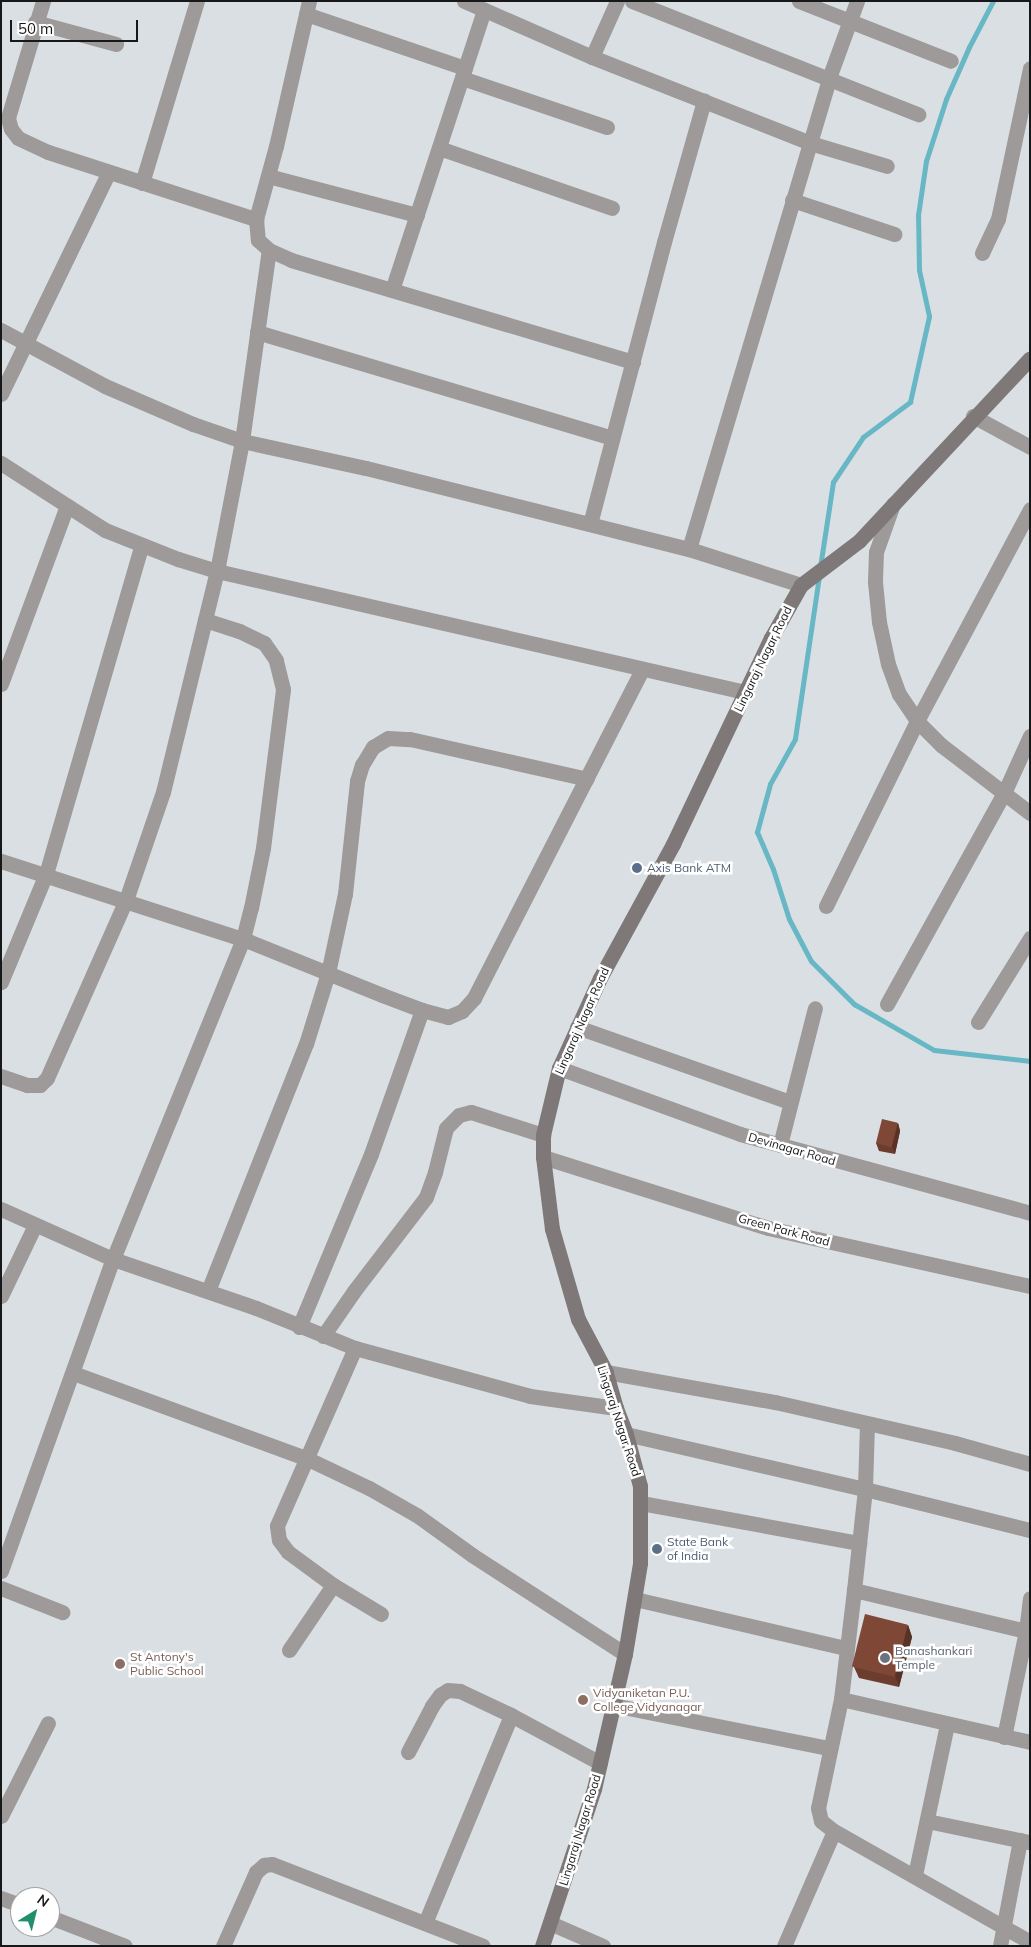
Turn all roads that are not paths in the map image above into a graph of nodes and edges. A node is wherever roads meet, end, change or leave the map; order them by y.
1 (43, 1) edge
2 (197, 1) edge
3 (464, 1) edge
4 (617, 1) edge
5 (632, 1) edge
6 (799, 1) edge
7 (857, 1) edge
8 (307, 8) edge
9 (484, 10) junction
10 (35, 22) junction
11 (849, 22) junction
12 (116, 44) dead end
13 (592, 57) junction
14 (951, 61) dead end
15 (1030, 68) edge
16 (464, 73) junction
17 (829, 78) junction
18 (704, 101) junction
19 (918, 114) dead end
20 (607, 127) dead end
21 (810, 143) junction
22 (439, 148) junction
23 (887, 166) dead end
24 (109, 172) junction
25 (268, 176) junction
26 (142, 183) junction
27 (792, 200) junction
28 (612, 208) dead end
29 (417, 215) junction
30 (256, 220) junction
31 (894, 234) dead end
32 (269, 250) junction
33 (982, 253) dead end
34 (392, 290) junction
35 (1, 330) edge
36 (257, 332) junction
37 (26, 343) junction
38 (1030, 358) edge
39 (633, 362) junction
40 (1, 394) edge
41 (973, 416) junction
42 (612, 438) junction
43 (242, 441) junction
44 (1030, 447) edge
45 (1, 463) edge
46 (893, 504) junction
47 (67, 506) junction
48 (1030, 509) edge
49 (590, 524) junction
50 (141, 546) junction
51 (689, 549) junction
52 (217, 571) junction
53 (807, 581) junction
54 (205, 620) junction
55 (642, 669) junction
56 (1, 684) edge
57 (745, 692) junction
58 (917, 721) junction
59 (1030, 736) edge
60 (587, 779) junction
61 (1004, 793) junction
62 (1030, 813) edge
63 (1, 861) edge
64 (46, 874) junction
65 (126, 900) junction
66 (826, 906) dead end
67 (243, 938) junction
68 (1030, 938) edge
69 (328, 973) junction
70 (1, 982) edge
71 (886, 1004) dead end
72 (815, 1008) dead end
73 (422, 1010) junction
74 (978, 1022) dead end
75 (577, 1027) junction
76 (559, 1068) junction
77 (1, 1076) edge
78 (790, 1102) junction
79 (543, 1134) junction
80 (780, 1146) junction
81 (543, 1157) junction
82 (1, 1209) edge
83 (1030, 1214) edge
84 (36, 1225) junction
85 (113, 1259) junction
86 (1030, 1286) edge
87 (208, 1292) junction
88 (1, 1296) edge
89 (299, 1327) junction
90 (324, 1336) junction
91 (355, 1348) junction
92 (606, 1372) junction
93 (73, 1373) junction
94 (616, 1408) junction
95 (867, 1424) junction
96 (626, 1434) junction
97 (308, 1459) junction
98 (1030, 1464) edge
99 (865, 1489) junction
100 (641, 1503) junction
101 (1030, 1530) edge
102 (859, 1543) junction
103 (1, 1571) edge
104 (333, 1585) junction
105 (1, 1588) edge
106 (854, 1590) junction
107 (1030, 1598) edge
108 (635, 1599) junction
109 (62, 1612) dead end
110 (381, 1614) dead end
111 (1028, 1632) edge
112 (846, 1648) junction
113 (289, 1650) dead end
114 (625, 1654) junction
115 (841, 1700) junction
116 (613, 1705) junction
117 (511, 1715) junction
118 (48, 1723) dead end
119 (947, 1724) junction
120 (1004, 1737) junction
121 (1030, 1742) edge
122 (829, 1748) junction
123 (408, 1752) dead end
124 (600, 1763) junction
125 (1, 1816) edge
126 (927, 1821) junction
127 (834, 1831) junction
128 (1025, 1841) edge
129 (915, 1875) junction
130 (60, 1921) edge
131 (425, 1923) junction
132 (550, 1923) junction
133 (1004, 1929) junction
134 (1030, 1942) edge
135 (126, 1946) edge
136 (223, 1946) edge
137 (484, 1946) edge
138 (542, 1946) edge
139 (603, 1946) edge
140 (784, 1946) edge
141 (1000, 1946) edge

1 - 10 street
2 - 26 street
3 - 9 street
4 - 13 street
5 - 17 street
6 - 11 street
7 - 11 street
8 - 16 street
8 - 25 street
9 - 13 street
9 - 16 street
10 - 12 street
10 - 24 street
11 - 14 street
11 - 17 street
13 - 18 street
15 - 33 street
16 - 20 street
16 - 22 street
17 - 19 street
17 - 21 street
18 - 21 street
18 - 39 street
21 - 23 street
21 - 27 street
22 - 28 street
22 - 29 street
24 - 26 street
24 - 37 street
25 - 29 street
25 - 30 street
26 - 30 street
27 - 31 street
27 - 51 street
29 - 34 street
30 - 32 street
32 - 34 street
32 - 36 street
34 - 39 street
35 - 37 street
36 - 42 street
36 - 43 street
37 - 40 street
37 - 43 street
38 - 41 street, Lingaraj Nagar Road
39 - 42 street
41 - 44 street
41 - 46 street, Lingaraj Nagar Road
42 - 49 street
43 - 49 street
43 - 52 street
45 - 47 street
46 - 53 street, Lingaraj Nagar Road
46 - 58 street
47 - 50 street
47 - 56 street
48 - 58 street
49 - 51 street
50 - 52 street
50 - 64 street
51 - 53 street
52 - 54 street
52 - 55 street
53 - 57 street, Lingaraj Nagar Road
54 - 65 street
54 - 67 street
55 - 57 street
55 - 60 street
57 - 75 street, Lingaraj Nagar Road
58 - 61 street
58 - 66 street
59 - 61 street
60 - 69 street
60 - 73 street
61 - 62 street
61 - 71 street
63 - 64 street
64 - 65 street
64 - 70 street
65 - 67 street
65 - 77 street
67 - 69 street
67 - 85 street
68 - 74 street
69 - 73 street
69 - 87 street
72 - 78 street
73 - 89 street
75 - 76 street, Lingaraj Nagar Road
75 - 78 street
76 - 79 street, Lingaraj Nagar Road
76 - 80 street, Devinagar Road
78 - 80 street
79 - 81 street, Lingaraj Nagar Road
79 - 90 street
80 - 83 street, Devinagar Road
81 - 86 street, Green Park Road
81 - 92 street, Lingaraj Nagar Road
82 - 84 street
84 - 85 street
84 - 88 street
85 - 87 street
85 - 93 street
87 - 89 street
89 - 90 street
90 - 91 street
91 - 94 street
91 - 97 street
92 - 94 street, Lingaraj Nagar Road
92 - 95 street
93 - 97 street
93 - 103 street
94 - 96 street, Lingaraj Nagar Road
95 - 98 street
95 - 99 street
96 - 99 street
96 - 100 street, Lingaraj Nagar Road
97 - 104 street
97 - 114 street
99 - 101 street
99 - 102 street
100 - 102 street
100 - 108 street, Lingaraj Nagar Road
102 - 106 street
104 - 110 street
104 - 113 street
105 - 109 street
106 - 111 street
106 - 112 street
107 - 111 street
108 - 112 street
108 - 114 street, Lingaraj Nagar Road
111 - 120 street
112 - 115 street
114 - 116 street, Lingaraj Nagar Road
115 - 119 street
115 - 122 street
116 - 122 street
116 - 124 street, Lingaraj Nagar Road
117 - 123 street
117 - 124 street
117 - 131 street
118 - 125 street
119 - 120 street
119 - 126 street
120 - 121 street
122 - 127 street
124 - 132 street, Lingaraj Nagar Road
126 - 128 street
126 - 129 street
127 - 129 street
127 - 140 street
128 - 133 street
129 - 133 street
130 - 135 street
131 - 136 street
131 - 137 street
132 - 138 street, Lingaraj Nagar Road
132 - 139 street
133 - 134 street
133 - 141 street

